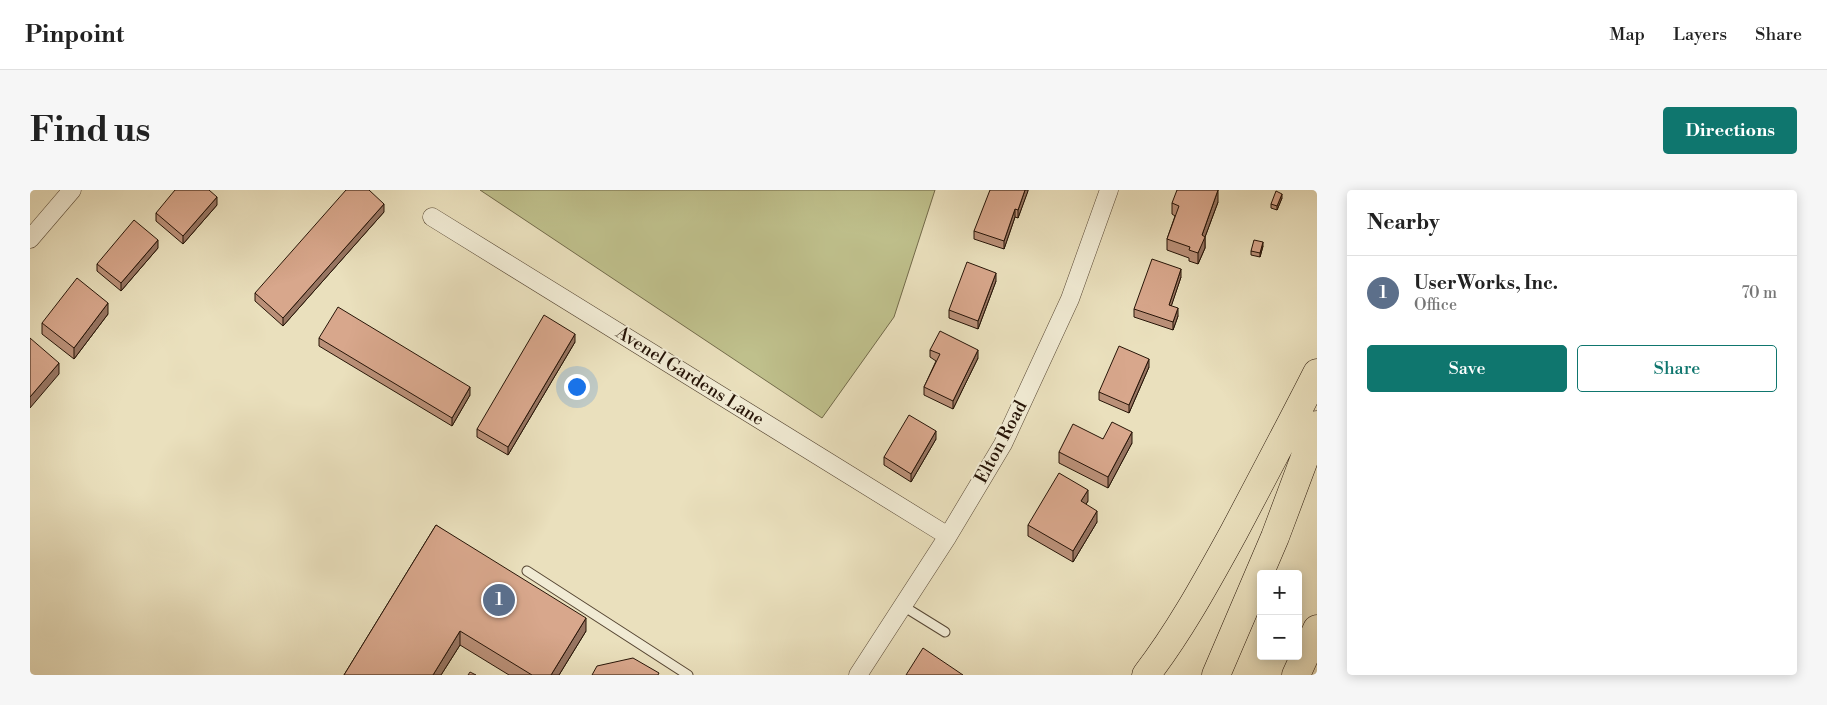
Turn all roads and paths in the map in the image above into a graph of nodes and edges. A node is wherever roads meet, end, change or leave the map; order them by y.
1 (72, 190) edge
2 (1108, 190) edge
3 (432, 217) dead end
4 (30, 239) edge
5 (1317, 373) edge
6 (1317, 425) edge
7 (948, 536) junction
8 (527, 571) dead end
9 (904, 606) junction
10 (1317, 629) edge
11 (946, 632) dead end
12 (688, 675) edge
13 (858, 675) edge
14 (1146, 675) edge
15 (1216, 675) edge
16 (1296, 675) edge

1 - 4 street
2 - 7 street, Elton Road
3 - 7 street, Avenel Gardens Lane
5 - 14 highway
6 - 15 highway
7 - 9 street, Elton Road
8 - 12 lane
9 - 11 lane
9 - 13 street, Elton Road
10 - 16 highway

